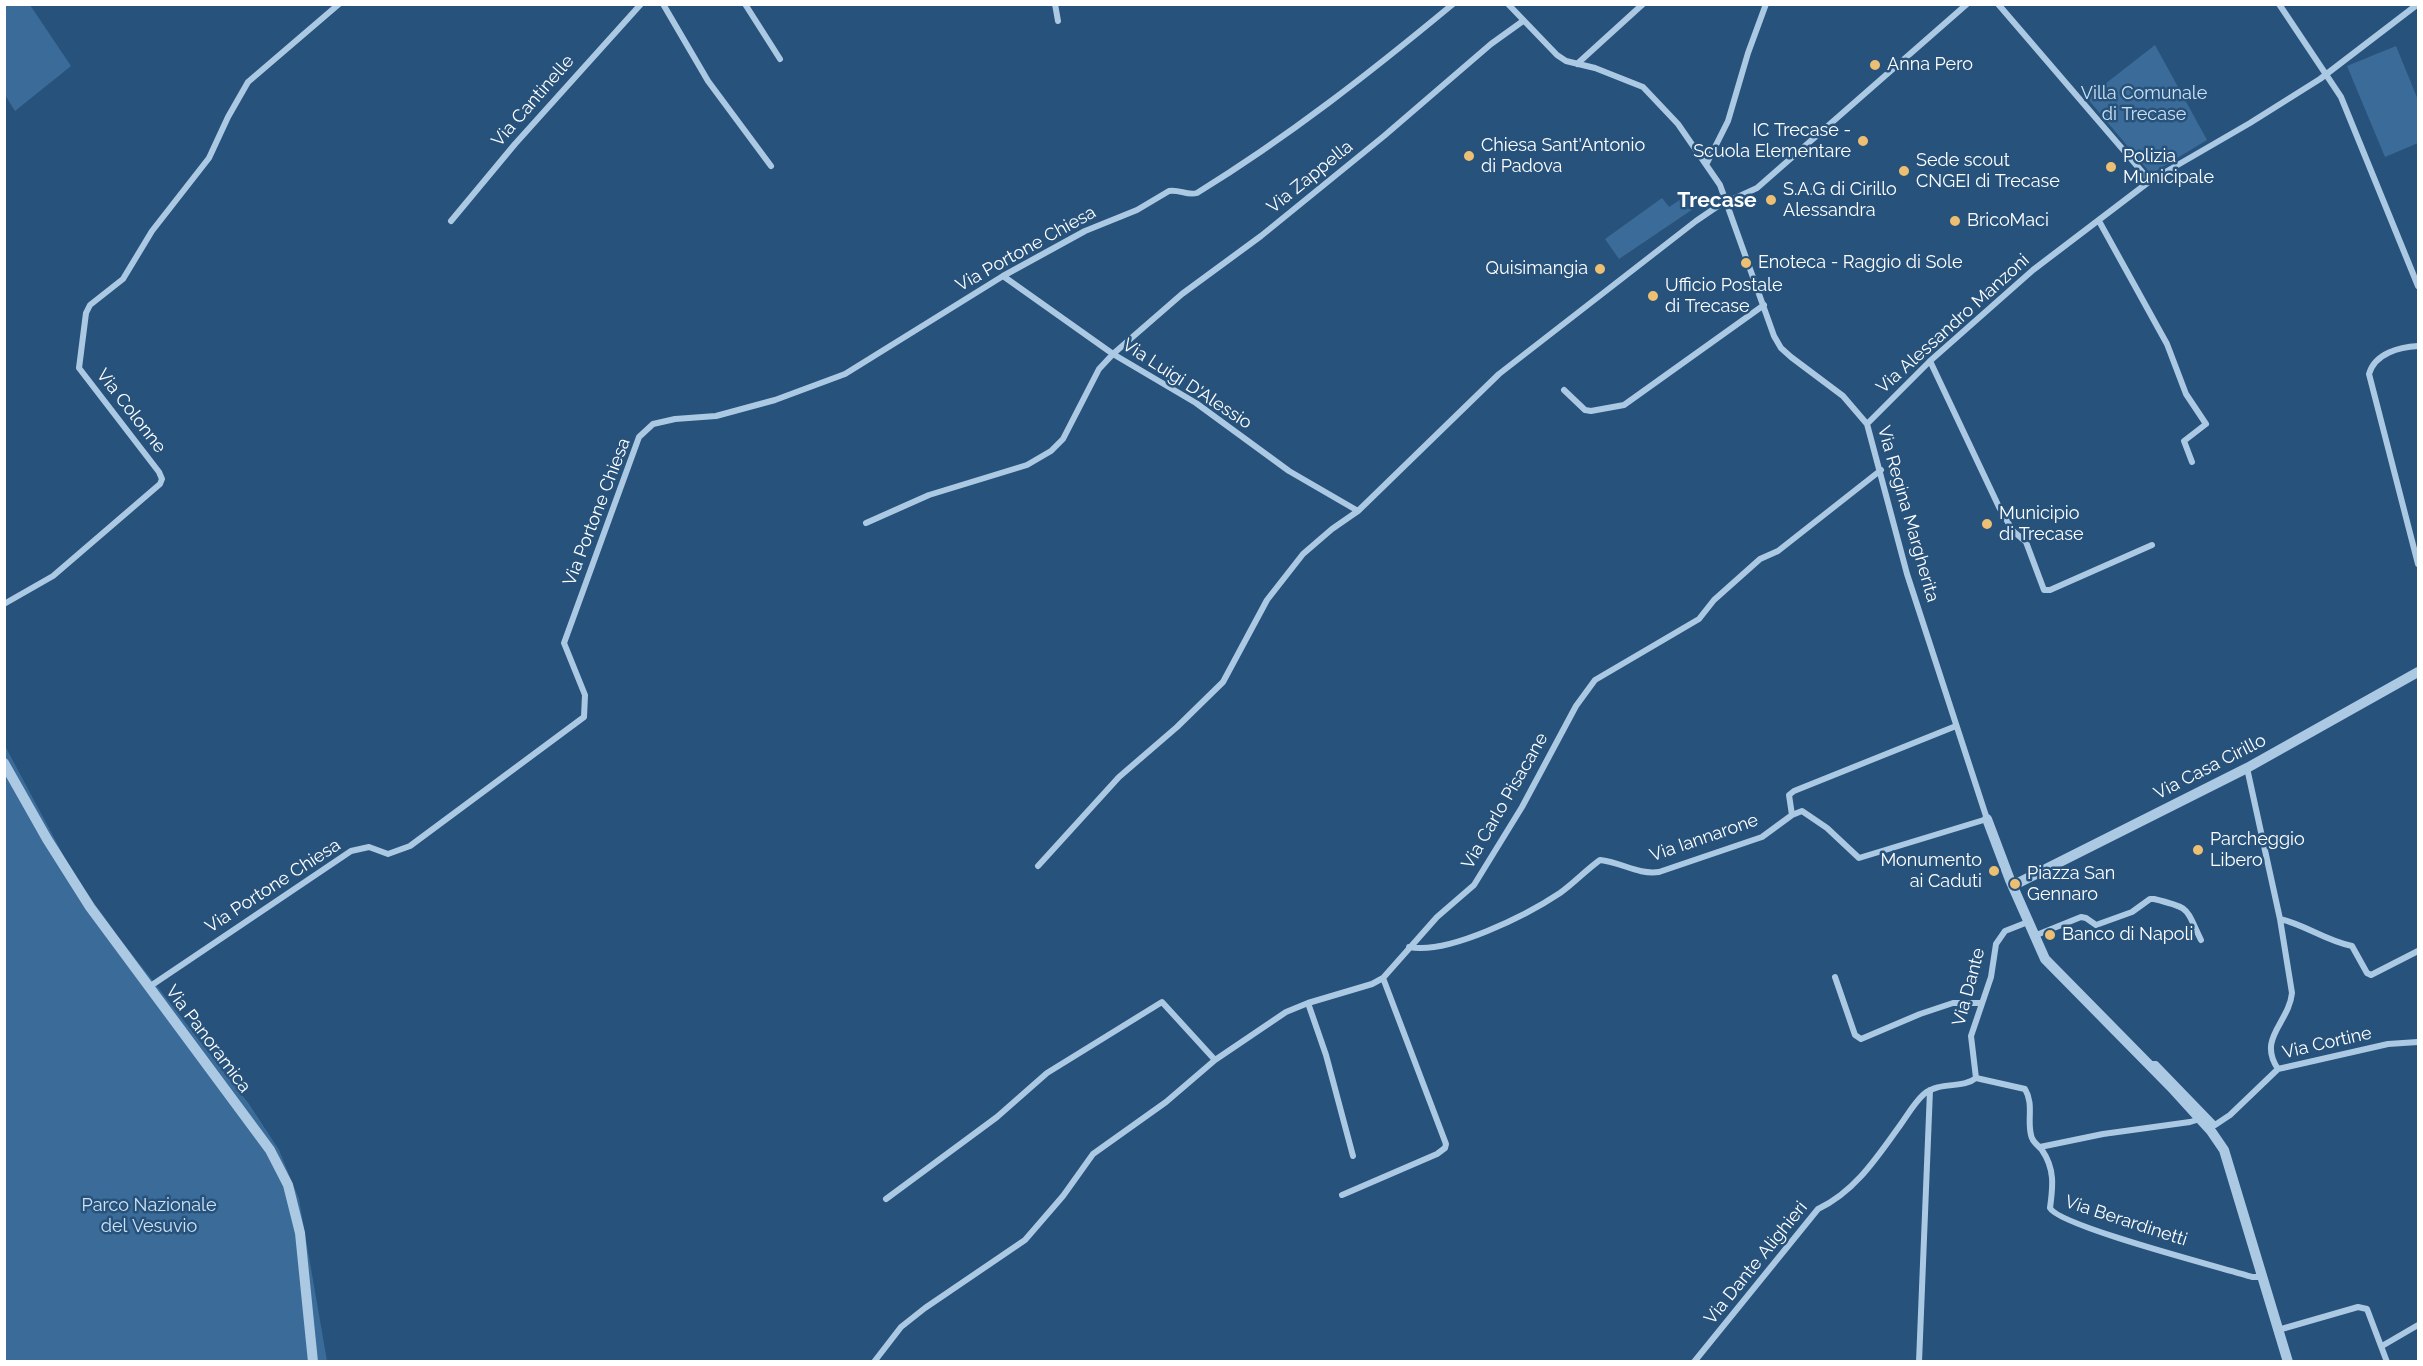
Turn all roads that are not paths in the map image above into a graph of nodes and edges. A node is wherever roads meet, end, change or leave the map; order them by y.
1 (339, 4) edge
2 (641, 4) edge
3 (663, 4) edge
4 (745, 4) edge
5 (1055, 4) edge
6 (1453, 4) edge
7 (1508, 4) edge
8 (1643, 4) edge
9 (1766, 4) edge
10 (1967, 4) edge
11 (1998, 4) edge
12 (2279, 4) edge
13 (2418, 4) edge
14 (1058, 21) dead end
15 (1523, 21) junction
16 (780, 59) dead end
17 (1576, 64) junction
18 (2326, 74) junction
19 (1707, 163) junction
20 (771, 166) dead end
21 (2150, 180) junction
22 (1728, 202) junction
23 (451, 221) dead end
24 (2099, 221) junction
25 (1003, 276) junction
26 (2418, 286) edge
27 (1764, 305) junction
28 (2418, 345) edge
29 (1113, 354) junction
30 (1930, 361) junction
31 (1564, 390) dead end
32 (1867, 424) junction
33 (2192, 462) dead end
34 (1881, 470) junction
35 (1358, 511) junction
36 (866, 523) dead end
37 (2152, 545) dead end
38 (2418, 564) edge
39 (4, 603) edge
40 (2418, 672) edge
41 (1956, 726) junction
42 (4, 763) edge
43 (2247, 768) junction
44 (1792, 815) junction
45 (1987, 819) junction
46 (1038, 866) dead end
47 (2014, 885) junction
48 (2280, 919) junction
49 (2028, 922) junction
50 (2034, 936) junction
51 (2201, 940) dead end
52 (1409, 947) junction
53 (2418, 951) edge
54 (1835, 977) dead end
55 (1383, 978) junction
56 (148, 987) junction
57 (1308, 1003) junction
58 (1981, 1003) junction
59 (2418, 1042) edge
60 (1215, 1060) junction
61 (2145, 1064) junction
62 (2278, 1069) junction
63 (1976, 1078) junction
64 (1930, 1090) junction
65 (2200, 1119) junction
66 (2040, 1147) junction
67 (1353, 1156) dead end
68 (1342, 1195) dead end
69 (886, 1199) dead end
70 (2263, 1277) junction
71 (2418, 1324) edge
72 (2278, 1330) junction
73 (2382, 1346) junction
74 (1701, 1358) edge
75 (313, 1362) edge
76 (874, 1362) edge
77 (1694, 1362) edge
78 (1919, 1362) edge
79 (2288, 1362) edge
80 (2387, 1362) edge

1 - 39 street, Via Colonne
2 - 23 street, Via Cantinelle
3 - 20 street
4 - 16 street
5 - 14 street
6 - 25 street, Via Portone Chiesa
7 - 15 street, Via Regina Margherita
8 - 17 street
9 - 19 street
10 - 22 street
11 - 21 street
12 - 18 street
13 - 18 street, Via Alessandro Manzoni
15 - 17 street, Via Regina Margherita
15 - 29 street, Via Zappella
17 - 19 street, Via Regina Margherita
18 - 21 street, Via Alessandro Manzoni
18 - 26 street
19 - 22 street, Via Regina Margherita
21 - 24 street, Via Alessandro Manzoni
22 - 27 street, Via Regina Margherita
22 - 35 street
24 - 30 street, Via Alessandro Manzoni
24 - 33 street
25 - 29 street, Via Luigi D'Alessio
25 - 56 street, Via Portone Chiesa
27 - 31 street
27 - 32 street, Via Regina Margherita
28 - 38 street
29 - 35 street, Via Luigi D'Alessio
29 - 36 street, Via Zappella
30 - 32 street, Via Alessandro Manzoni
30 - 37 street
32 - 34 street, Via Regina Margherita
34 - 41 street, Via Regina Margherita
34 - 52 street, Via Carlo Pisacane
35 - 46 street
40 - 43 street, Via Casa Cirillo
41 - 44 street
41 - 45 street, Via Regina Margherita
42 - 56 street, Via Panoramica
43 - 47 street, Via Casa Cirillo
43 - 48 street
44 - 45 street
44 - 52 street, Via Iannarone
45 - 47 street, Via Regina Margherita
47 - 49 street, Via Regina Margherita
48 - 53 street
48 - 62 street
49 - 50 street, Via Regina Margherita
49 - 58 street, Via Dante
50 - 51 street
50 - 61 street, Via Regina Margherita
52 - 55 street, Via Carlo Pisacane
54 - 58 street
55 - 57 street, Via Carlo Pisacane
55 - 68 street
56 - 75 street, Via Panoramica
57 - 60 street, Via Carlo Pisacane
57 - 67 street
58 - 63 street, Via Dante
59 - 62 street, Via Cortine
60 - 69 street
60 - 76 street, Via Carlo Pisacane
61 - 62 street, Via Cortine
61 - 65 street, Via Regina Margherita
63 - 64 street
63 - 66 street, Via Berardinetti
64 - 74 street, Via Dante Alighieri
64 - 78 street
65 - 66 street
65 - 70 street, Via Regina Margherita
66 - 70 street, Via Berardinetti
70 - 72 street, Via Regina Margherita
71 - 73 street
72 - 73 street
72 - 79 street, Via Regina Margherita
73 - 80 street
74 - 77 street, Via Dante Alighieri

